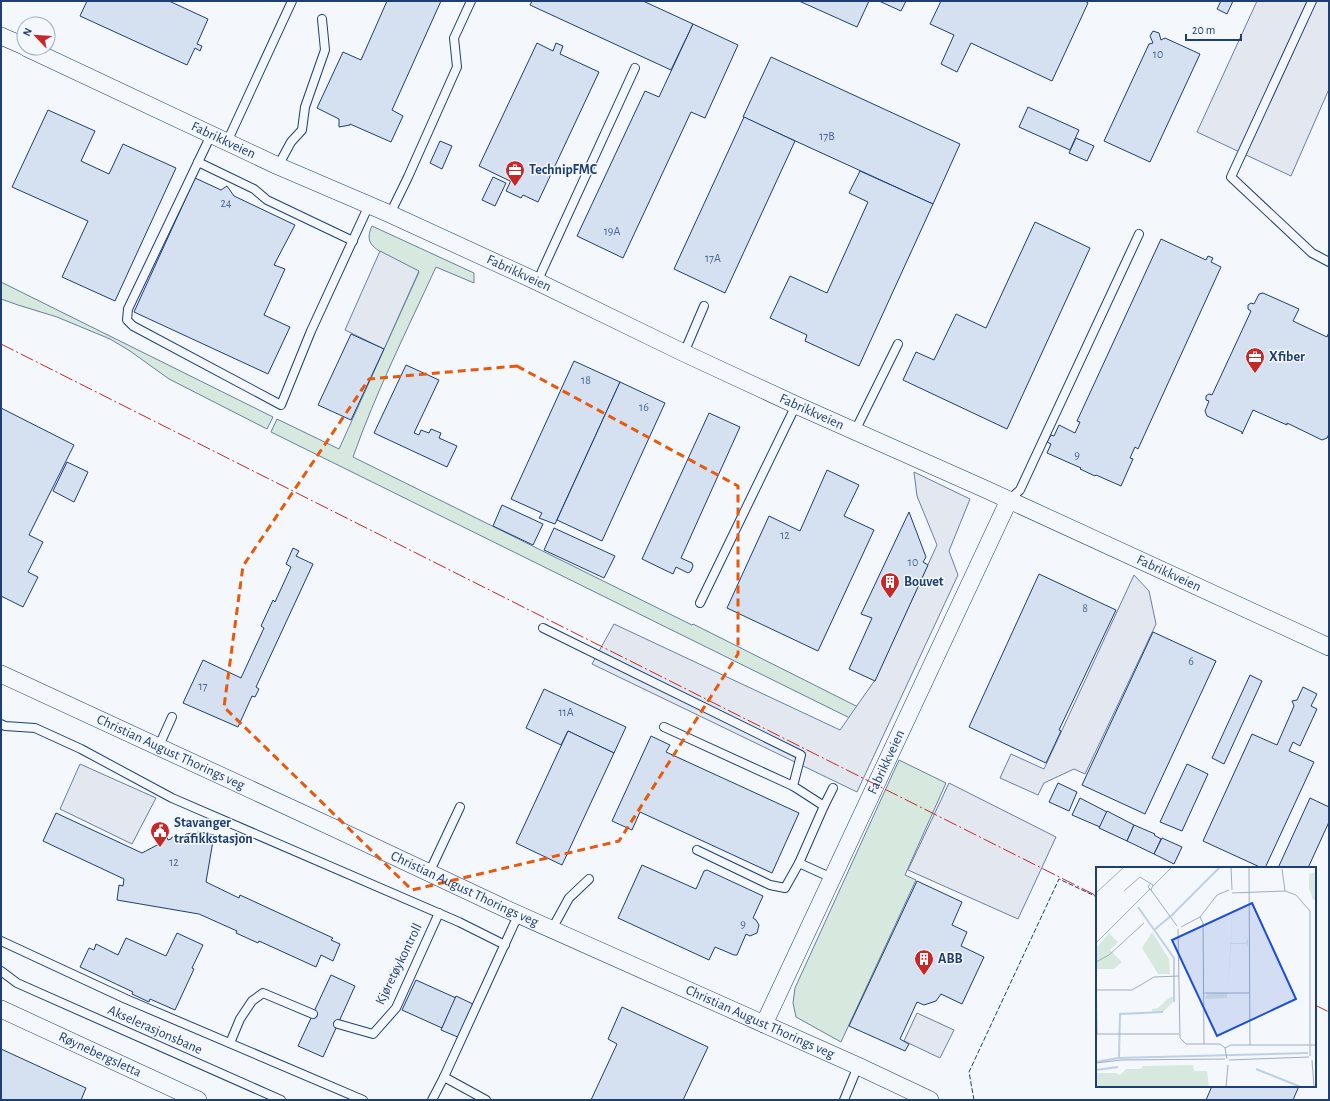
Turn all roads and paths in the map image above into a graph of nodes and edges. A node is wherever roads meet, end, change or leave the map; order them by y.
1 (292, 1) edge
2 (471, 1) edge
3 (1312, 1) edge
4 (322, 19) dead end
5 (1, 36) edge
6 (16, 43) edge
7 (44, 56) edge
8 (635, 68) dead end
9 (211, 135) junction
10 (227, 142) junction
11 (198, 162) junction
12 (278, 166) junction
13 (370, 205) junction
14 (390, 214) junction
15 (1139, 234) dead end
16 (353, 241) junction
17 (1329, 262) edge
18 (538, 282) junction
19 (704, 306) dead end
20 (898, 344) dead end
21 (684, 353) junction
22 (796, 405) junction
23 (854, 431) junction
24 (1009, 500) junction
25 (700, 603) dead end
26 (543, 628) dead end
27 (1329, 647) edge
28 (1, 674) edge
29 (172, 717) dead end
30 (1, 724) edge
31 (664, 727) dead end
32 (158, 748) junction
33 (793, 786) junction
34 (833, 788) dead end
35 (824, 806) junction
36 (460, 807) dead end
37 (697, 850) dead end
38 (799, 863) junction
39 (429, 873) junction
40 (832, 878) junction
41 (589, 879) dead end
42 (438, 913) junction
43 (520, 915) junction
44 (552, 929) junction
45 (1, 941) edge
46 (505, 945) junction
47 (1, 971) edge
48 (1, 1009) edge
49 (313, 1014) dead end
50 (338, 1024) dead end
51 (764, 1024) junction
52 (230, 1043) junction
53 (858, 1066) junction
54 (444, 1077) junction
55 (198, 1100) edge
56 (281, 1100) edge
57 (364, 1100) edge
58 (432, 1100) edge
59 (486, 1100) edge
60 (844, 1100) edge
61 (930, 1100) edge

1 - 10 lane
2 - 14 lane
3 - 17 lane
4 - 12 lane
5 - 6 street
7 - 9 street, Fabrikkveien
8 - 18 lane
9 - 10 street, Fabrikkveien
9 - 11 lane
10 - 12 street, Fabrikkveien
11 - 16 lane
11 - 16 lane
12 - 13 street, Fabrikkveien
13 - 14 street, Fabrikkveien
13 - 16 lane
14 - 18 street, Fabrikkveien
15 - 24 lane
18 - 21 street, Fabrikkveien
19 - 21 lane
20 - 23 lane
21 - 22 street, Fabrikkveien
22 - 23 street, Fabrikkveien
22 - 25 lane
23 - 24 street, Fabrikkveien
24 - 27 street, Fabrikkveien
24 - 40 street, Fabrikkveien
26 - 33 lane
28 - 32 street, Christian August Thorings veg
29 - 32 lane
30 - 42 lane
31 - 33 lane
32 - 39 street, Christian August Thorings veg
33 - 35 lane
34 - 35 lane
35 - 38 lane
36 - 39 lane
37 - 38 lane
38 - 40 lane
39 - 43 street, Christian August Thorings veg
40 - 51 street, Fabrikkveien
41 - 44 lane
42 - 46 lane
42 - 50 lane, Kjøretøykontroll
43 - 44 street, Christian August Thorings veg
43 - 46 lane
44 - 51 street, Christian August Thorings veg
45 - 52 lane
46 - 54 lane
47 - 56 lane, Akselerasjonsbane
48 - 55 street, Røynebergsletta
49 - 52 lane
51 - 53 street, Christian August Thorings veg
52 - 57 lane
53 - 60 lane
53 - 61 street, Christian August Thorings veg
54 - 58 lane
54 - 59 lane

